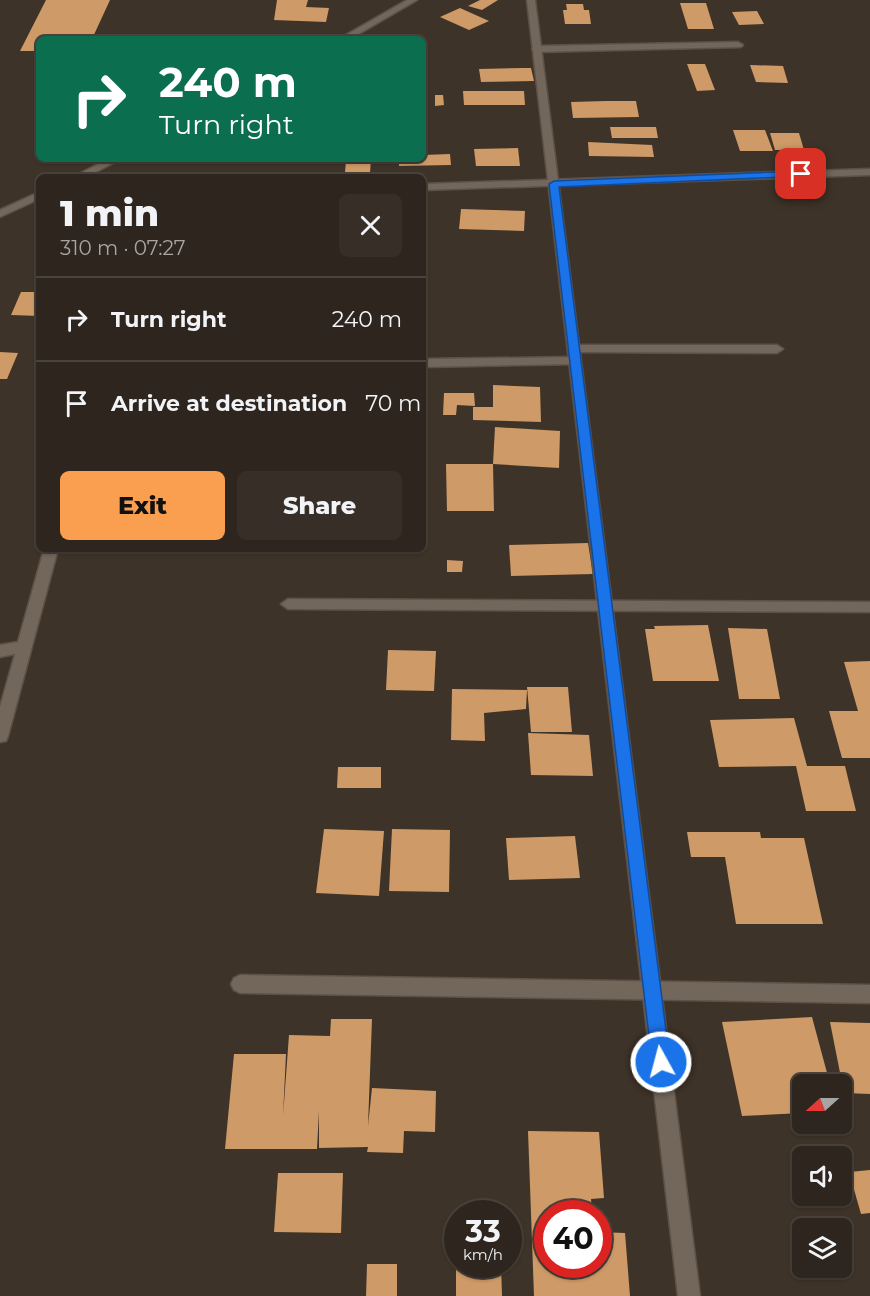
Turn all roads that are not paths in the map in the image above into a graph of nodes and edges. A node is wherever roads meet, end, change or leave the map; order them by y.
1 (413, 0) edge
2 (531, 0) edge
3 (348, 36) edge
4 (738, 45) dead end
5 (537, 50) junction
6 (110, 162) edge
7 (870, 172) edge
8 (84, 174) edge
9 (554, 184) junction
10 (426, 187) edge
11 (36, 196) edge
12 (0, 214) edge
13 (777, 349) dead end
14 (574, 355) junction
15 (426, 363) edge
16 (50, 552) edge
17 (288, 604) dead end
18 (605, 606) junction
19 (870, 607) edge
20 (24, 647) junction
21 (0, 651) edge
22 (0, 736) edge
23 (240, 984) dead end
24 (652, 992) junction
25 (870, 994) edge
26 (689, 1296) edge

1 - 3 street
2 - 5 street
4 - 5 street
5 - 9 street
6 - 8 street
7 - 9 street
9 - 10 street
9 - 14 street
11 - 12 street
13 - 14 street
14 - 15 street
14 - 18 street
16 - 20 street
17 - 18 street
18 - 19 street
18 - 24 street
20 - 21 street
20 - 22 street
23 - 24 street
24 - 25 street
24 - 26 street

